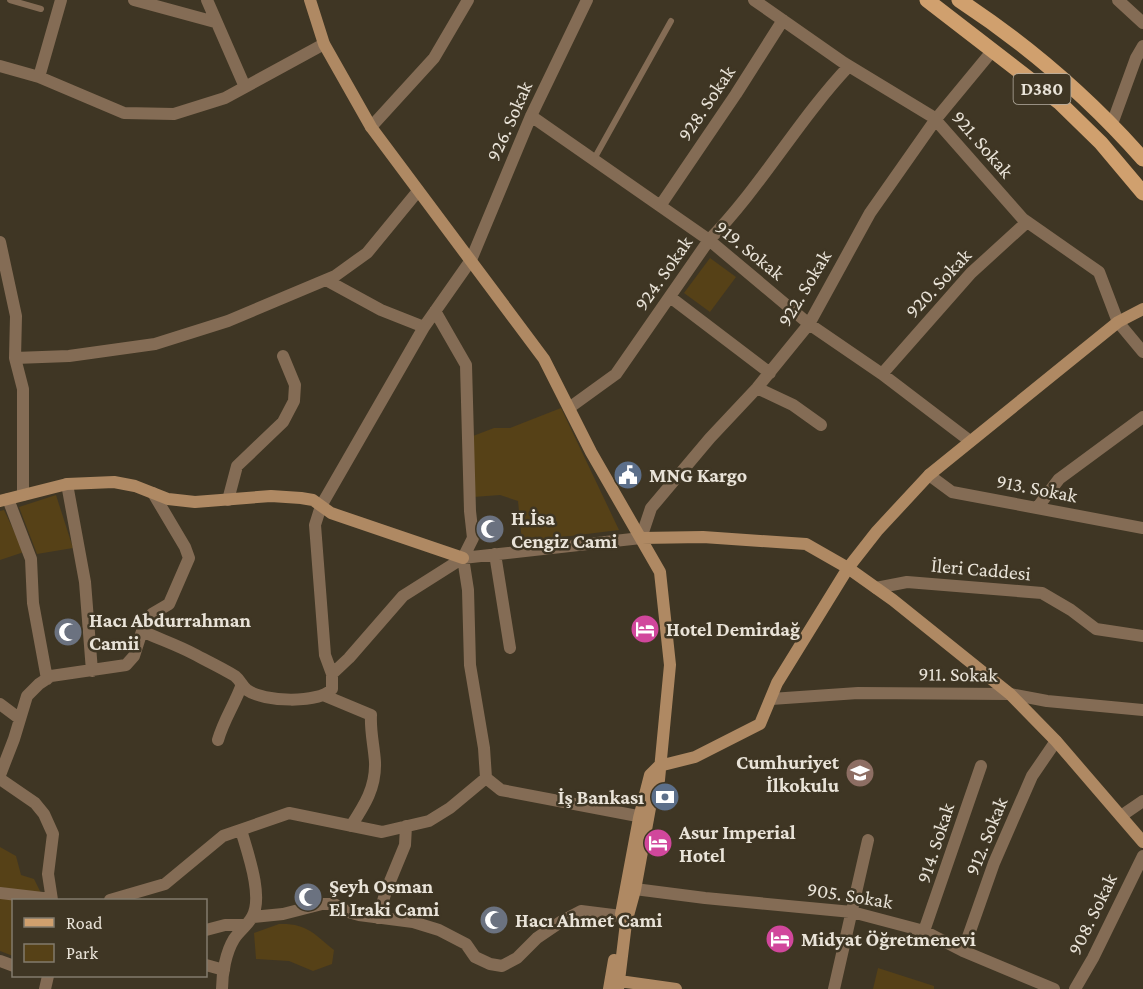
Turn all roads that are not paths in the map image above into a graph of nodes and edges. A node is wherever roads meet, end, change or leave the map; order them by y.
1 (9, 0) edge
2 (61, 0) edge
3 (134, 0) edge
4 (207, 0) edge
5 (310, 0) edge
6 (468, 0) edge
7 (587, 0) edge
8 (754, 0) edge
9 (927, 0) edge
10 (959, 0) edge
11 (1118, 0) edge
12 (41, 9) dead end
13 (783, 20) junction
14 (672, 21) dead end
15 (215, 22) junction
16 (1143, 23) edge
17 (324, 44) junction
18 (1143, 46) edge
19 (993, 50) junction
20 (0, 66) edge
21 (849, 66) junction
22 (39, 77) junction
23 (245, 87) junction
24 (531, 116) junction
25 (936, 120) junction
26 (1112, 124) junction
27 (371, 127) junction
28 (1143, 159) edge
29 (594, 160) junction
30 (418, 191) junction
31 (1143, 193) edge
32 (660, 206) junction
33 (1027, 222) junction
34 (709, 240) junction
35 (0, 242) edge
36 (471, 260) junction
37 (326, 280) junction
38 (670, 297) junction
39 (1143, 309) edge
40 (435, 311) junction
41 (1118, 322) junction
42 (809, 324) junction
43 (424, 327) junction
44 (1143, 352) edge
45 (283, 356) dead end
46 (15, 358) junction
47 (770, 372) junction
48 (882, 374) junction
49 (757, 388) junction
50 (569, 408) junction
51 (1143, 417) edge
52 (821, 425) dead end
53 (970, 441) junction
54 (929, 475) junction
55 (67, 484) junction
56 (153, 493) junction
57 (22, 495) junction
58 (4, 500) edge
59 (228, 500) junction
60 (321, 506) junction
61 (1037, 508) junction
62 (1143, 528) edge
63 (640, 538) junction
64 (495, 555) junction
65 (463, 558) junction
66 (848, 568) junction
67 (876, 588) junction
68 (142, 631) junction
69 (1143, 636) edge
70 (510, 648) dead end
71 (92, 671) junction
72 (332, 674) junction
73 (47, 679) junction
74 (242, 684) junction
75 (1010, 694) junction
76 (323, 695) junction
77 (771, 699) junction
78 (0, 704) edge
79 (1143, 709) edge
80 (20, 719) junction
81 (218, 740) dead end
82 (1056, 741) junction
83 (659, 766) junction
84 (981, 766) dead end
85 (0, 777) edge
86 (486, 778) junction
87 (1143, 801) edge
88 (1121, 816) junction
89 (643, 818) junction
90 (351, 826) junction
91 (406, 826) junction
92 (241, 830) junction
93 (868, 840) dead end
94 (1143, 842) edge
95 (1143, 856) edge
96 (631, 889) junction
97 (0, 893) edge
98 (45, 899) edge
99 (52, 899) edge
100 (113, 899) edge
101 (852, 912) junction
102 (621, 916) junction
103 (378, 918) junction
104 (249, 921) junction
105 (207, 930) edge
106 (924, 932) junction
107 (963, 951) junction
108 (207, 965) edge
109 (224, 970) junction
110 (614, 985) edge
111 (222, 989) edge
112 (676, 989) edge
113 (834, 989) edge
114 (1054, 989) edge
115 (1074, 989) edge

1 - 12 lane
2 - 22 street
3 - 15 street
4 - 15 street
5 - 17 street
6 - 27 street
7 - 24 street, 926. Sokak
8 - 13 street, 921. Sokak
9 - 19 main road, D380
10 - 26 main road, D380
11 - 16 street
13 - 21 street, 921. Sokak
13 - 32 street, 928. Sokak
14 - 29 lane
15 - 23 street
17 - 23 street
17 - 27 street
18 - 26 street
19 - 25 street, 922. Sokak
19 - 31 main road, D380
20 - 22 street
21 - 25 street, 921. Sokak
21 - 34 street, 924. Sokak
22 - 23 street
24 - 29 street, 919. Sokak
24 - 36 street, 926. Sokak
25 - 33 street, 921. Sokak
25 - 42 street, 922. Sokak
26 - 28 main road, D380
27 - 30 street
29 - 32 street, 919. Sokak
30 - 36 street
30 - 37 street
32 - 34 street, 919. Sokak
33 - 41 street, 921. Sokak
33 - 48 street, 920. Sokak
34 - 38 street, 924. Sokak
34 - 42 street, 919. Sokak
35 - 46 street
36 - 40 street, 926. Sokak
36 - 50 street
37 - 43 street
37 - 46 street
38 - 47 street
38 - 50 street, 924. Sokak
39 - 41 street
40 - 43 street, 926. Sokak
40 - 65 street
41 - 44 street, 921. Sokak
41 - 53 street
42 - 47 street, 922. Sokak
42 - 48 street, 919. Sokak
43 - 60 street, 926. Sokak
45 - 59 street
46 - 57 street
47 - 49 street, 922. Sokak
48 - 53 street, 919. Sokak
49 - 52 street
49 - 63 street, 922. Sokak
50 - 63 street
51 - 61 street
53 - 54 street
54 - 61 street, 913. Sokak
54 - 66 street
55 - 56 street
55 - 57 street
55 - 71 street
56 - 59 street
56 - 68 street
57 - 58 street
58 - 73 street
59 - 60 street
60 - 65 street
60 - 72 street, 926. Sokak
61 - 62 street, 913. Sokak
63 - 64 street
63 - 66 street
63 - 83 street
64 - 65 street
64 - 70 street
65 - 72 street
65 - 86 street
66 - 67 street
66 - 77 street
67 - 69 street, İleri Caddesi
67 - 75 street
68 - 71 street
68 - 74 street
71 - 73 street
72 - 76 street
73 - 80 street
74 - 76 street
74 - 81 street
75 - 77 street, 911. Sokak
75 - 79 street, 911. Sokak
75 - 82 street
76 - 90 street
77 - 83 street
78 - 80 street
80 - 85 street
82 - 88 street
82 - 107 street, 912. Sokak
83 - 89 street
84 - 106 street, 914. Sokak
85 - 99 street
86 - 89 street
86 - 91 street
87 - 88 street
88 - 94 street
89 - 96 street
90 - 91 street
90 - 92 street
91 - 103 street
92 - 100 street
92 - 104 street
93 - 101 street
95 - 115 street, 908. Sokak
96 - 101 street, 905. Sokak
96 - 102 street
96 - 110 street
97 - 98 street
101 - 106 street, 905. Sokak
101 - 113 street
102 - 103 street
102 - 110 street
103 - 104 street
104 - 105 street
104 - 109 street
106 - 107 street, 905. Sokak
107 - 114 street, 905. Sokak
108 - 109 street
109 - 111 street
110 - 112 street

